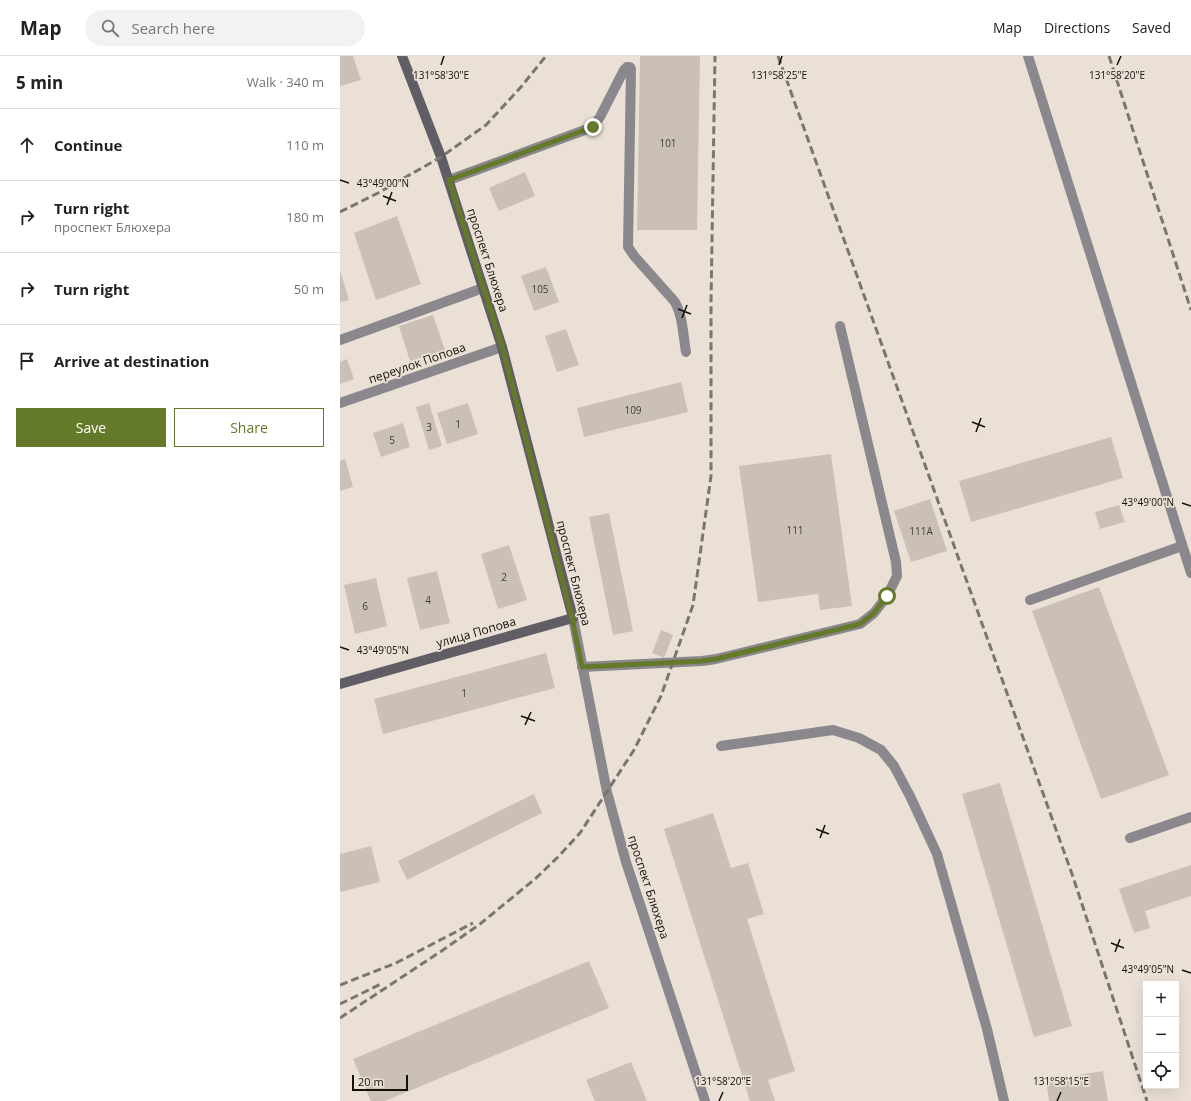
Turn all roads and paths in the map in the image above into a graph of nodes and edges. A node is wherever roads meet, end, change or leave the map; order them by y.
1 (402, 56) edge
2 (1028, 56) edge
3 (449, 180) junction
4 (483, 288) junction
5 (840, 326) dead end
6 (340, 340) edge
7 (502, 346) junction
8 (686, 352) dead end
9 (340, 403) edge
10 (1182, 546) junction
11 (1191, 573) edge
12 (1030, 600) dead end
13 (572, 618) junction
14 (582, 667) junction
15 (340, 684) edge
16 (721, 746) dead end
17 (1191, 817) edge
18 (1130, 838) dead end
19 (705, 1101) edge
20 (1004, 1101) edge

1 - 3 street, проспект Блюхера
2 - 10 street
3 - 4 street, проспект Блюхера
3 - 8 street
4 - 6 street
4 - 7 street, проспект Блюхера
5 - 14 street
7 - 9 street, переулок Попова
7 - 13 street, проспект Блюхера
10 - 11 street
10 - 12 street
13 - 14 street, проспект Блюхера
13 - 15 street, улица Попова
14 - 19 street, проспект Блюхера
16 - 20 street
17 - 18 street

